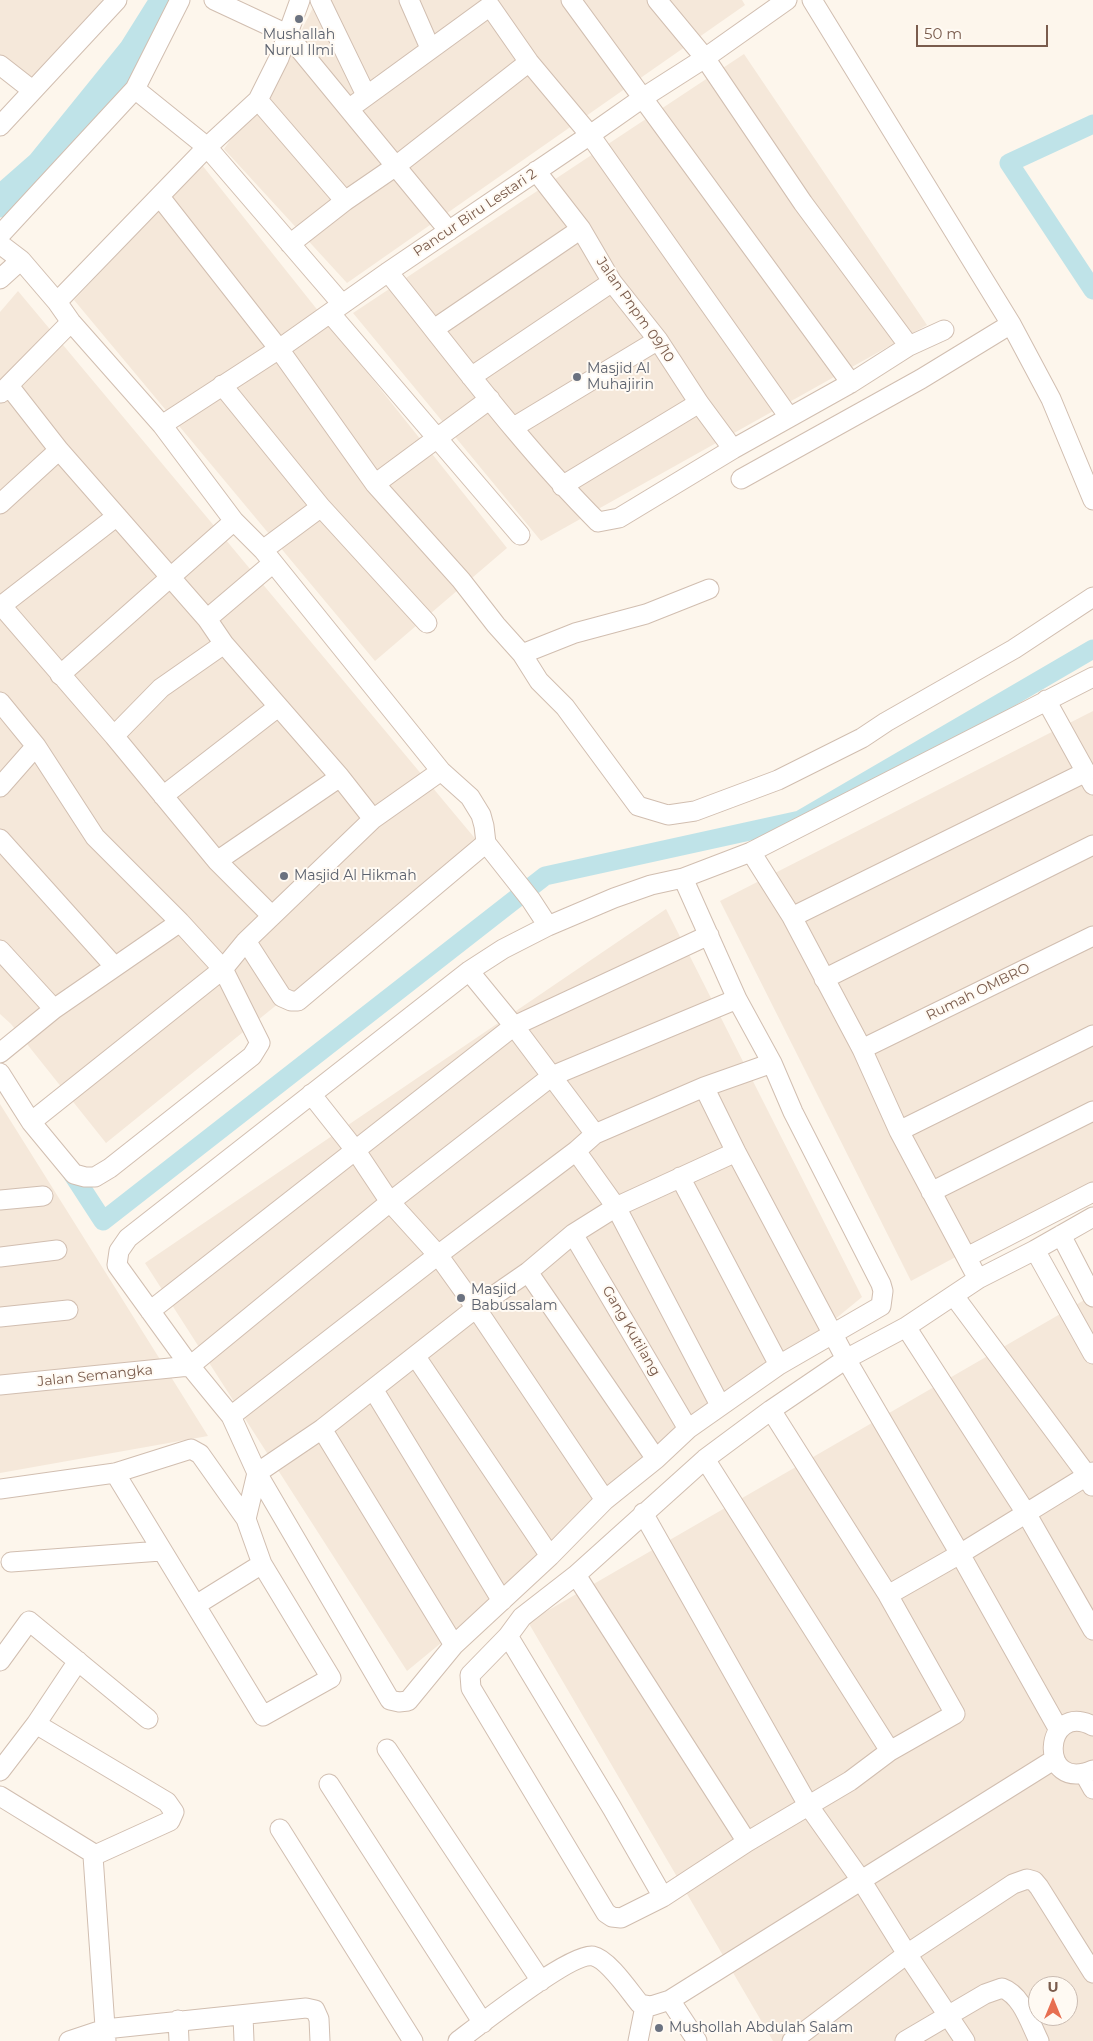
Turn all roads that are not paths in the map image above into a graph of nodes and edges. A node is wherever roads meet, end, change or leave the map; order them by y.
1 (117, 0) edge
2 (180, 0) edge
3 (214, 0) edge
4 (300, 0) edge
5 (320, 0) edge
6 (409, 0) edge
7 (571, 0) edge
8 (657, 0) edge
9 (787, 0) edge
10 (812, 0) edge
11 (489, 3) edge
12 (764, 6) edge
13 (287, 34) junction
14 (430, 48) junction
15 (705, 58) junction
16 (529, 62) junction
17 (0, 65) edge
18 (135, 89) junction
19 (32, 90) junction
20 (366, 95) junction
21 (644, 97) junction
22 (258, 100) junction
23 (350, 108) junction
24 (0, 126) edge
25 (590, 135) junction
26 (207, 147) junction
27 (396, 166) junction
28 (536, 171) junction
29 (160, 197) junction
30 (345, 201) junction
31 (581, 229) junction
32 (449, 231) junction
33 (0, 235) edge
34 (0, 244) edge
35 (290, 244) junction
36 (21, 260) junction
37 (388, 272) junction
38 (0, 279) edge
39 (612, 282) junction
40 (58, 302) junction
41 (336, 308) junction
42 (71, 322) junction
43 (1011, 324) junction
44 (434, 329) junction
45 (944, 330) dead end
46 (658, 340) junction
47 (909, 346) junction
48 (279, 349) junction
49 (472, 377) junction
50 (851, 383) junction
51 (222, 385) junction
52 (4, 390) edge
53 (490, 399) junction
54 (699, 403) junction
55 (789, 417) junction
56 (162, 425) junction
57 (514, 427) junction
58 (437, 439) junction
59 (733, 449) junction
60 (59, 450) junction
61 (741, 479) dead end
62 (375, 484) junction
63 (562, 486) junction
64 (1093, 500) edge
65 (0, 504) edge
66 (322, 507) junction
67 (116, 516) junction
68 (234, 521) junction
69 (520, 535) dead end
70 (268, 557) junction
71 (169, 577) junction
72 (709, 589) dead end
73 (1093, 597) edge
74 (1, 605) edge
75 (208, 619) junction
76 (427, 623) dead end
77 (224, 644) junction
78 (522, 654) junction
79 (60, 675) junction
80 (1093, 676) edge
81 (1046, 700) junction
82 (0, 702) edge
83 (278, 707) junction
84 (114, 736) junction
85 (36, 746) junction
86 (441, 771) junction
87 (340, 777) junction
88 (1090, 778) edge
89 (0, 787) edge
90 (163, 796) junction
91 (373, 819) junction
92 (0, 839) edge
93 (486, 843) junction
94 (1093, 845) edge
95 (751, 852) junction
96 (217, 861) junction
97 (683, 878) junction
98 (272, 916) junction
99 (792, 917) junction
100 (180, 922) junction
101 (548, 926) junction
102 (709, 935) junction
103 (1093, 936) edge
104 (246, 941) junction
105 (0, 950) edge
106 (115, 966) junction
107 (222, 969) junction
108 (469, 971) junction
109 (824, 978) junction
110 (737, 999) junction
111 (54, 1009) junction
112 (514, 1026) junction
113 (1093, 1034) edge
114 (862, 1049) junction
115 (0, 1053) edge
116 (772, 1063) junction
117 (0, 1073) edge
118 (552, 1076) junction
119 (704, 1087) junction
120 (310, 1094) junction
121 (1093, 1111) edge
122 (31, 1122) junction
123 (899, 1131) junction
124 (595, 1134) junction
125 (356, 1151) junction
126 (576, 1151) junction
127 (736, 1152) junction
128 (680, 1177) junction
129 (931, 1192) junction
130 (1093, 1192) edge
131 (43, 1196) dead end
132 (0, 1200) edge
133 (390, 1202) junction
134 (616, 1207) junction
135 (1093, 1217) edge
136 (573, 1234) junction
137 (1060, 1236) junction
138 (57, 1250) dead end
139 (1035, 1250) junction
140 (438, 1255) junction
141 (0, 1257) edge
142 (967, 1257) junction
143 (528, 1272) junction
144 (978, 1279) junction
145 (954, 1296) junction
146 (1093, 1296) edge
147 (476, 1308) junction
148 (68, 1310) dead end
149 (150, 1311) junction
150 (0, 1316) edge
151 (906, 1327) junction
152 (832, 1334) junction
153 (1093, 1354) edge
154 (416, 1357) junction
155 (846, 1359) junction
156 (779, 1364) junction
157 (190, 1366) junction
158 (0, 1385) edge
159 (373, 1389) junction
160 (720, 1405) junction
161 (770, 1410) junction
162 (231, 1416) junction
163 (322, 1429) junction
164 (688, 1429) junction
165 (656, 1459) junction
166 (705, 1459) junction
167 (115, 1473) junction
168 (257, 1473) junction
169 (1091, 1478) edge
170 (0, 1489) edge
171 (605, 1500) junction
172 (643, 1513) junction
173 (1026, 1513) junction
174 (246, 1519) junction
175 (161, 1551) junction
176 (960, 1554) junction
177 (550, 1556) junction
178 (10, 1562) dead end
179 (262, 1564) junction
180 (576, 1575) junction
181 (888, 1595) junction
182 (502, 1601) junction
183 (196, 1605) junction
184 (1093, 1630) edge
185 (508, 1636) junction
186 (454, 1645) junction
187 (0, 1661) edge
188 (78, 1661) junction
189 (148, 1719) dead end
190 (36, 1724) junction
191 (1093, 1726) edge
192 (1059, 1730) junction
193 (387, 1749) dead end
194 (890, 1752) junction
195 (1055, 1759) junction
196 (0, 1771) edge
197 (1090, 1777) edge
198 (329, 1784) dead end
199 (0, 1796) edge
200 (808, 1806) junction
201 (280, 1829) dead end
202 (747, 1842) junction
203 (93, 1856) junction
204 (862, 1880) junction
205 (663, 1897) junction
206 (907, 1954) junction
207 (1093, 1974) edge
208 (541, 1981) junction
209 (670, 2000) junction
210 (645, 2006) junction
211 (243, 2016) junction
212 (949, 2016) junction
213 (178, 2020) junction
214 (483, 2022) junction
215 (106, 2035) edge
216 (69, 2041) edge
217 (179, 2041) edge
218 (244, 2041) edge
219 (320, 2041) edge
220 (413, 2041) edge
221 (458, 2041) edge
222 (638, 2041) edge
223 (697, 2041) edge
224 (792, 2041) edge
225 (905, 2041) edge
226 (965, 2041) edge
227 (1039, 2041) edge

1 - 19 street
2 - 18 street
3 - 13 street
4 - 13 street
5 - 20 street
6 - 14 street
7 - 21 street
8 - 15 street
9 - 12 street, Pancur Biru Lestari 2
10 - 43 street
11 - 14 street
11 - 16 street
12 - 15 street, Pancur Biru Lestari 2
13 - 22 street
13 - 23 street
14 - 20 street
15 - 21 street, Pancur Biru Lestari 2
15 - 47 street
16 - 25 street
16 - 27 street
17 - 19 street
18 - 26 street
18 - 33 street
19 - 24 street
20 - 23 street
21 - 25 street, Pancur Biru Lestari 2
21 - 50 street
22 - 26 street
22 - 30 street
23 - 27 street
25 - 28 street, Pancur Biru Lestari 2
25 - 55 street
26 - 29 street
26 - 35 street
27 - 30 street
27 - 32 street
28 - 31 street, Jalan Pnpm 09/10
28 - 32 street, Pancur Biru Lestari 2
29 - 40 street
29 - 48 street
30 - 35 street
31 - 39 street, Jalan Pnpm 09/10
31 - 44 street
32 - 37 street, Pancur Biru Lestari 2
34 - 36 street
35 - 41 street
36 - 38 street
36 - 40 street
37 - 41 street, Pancur Biru Lestari 2
37 - 44 street
39 - 46 street, Jalan Pnpm 09/10
39 - 49 street
40 - 42 street
41 - 48 street, Pancur Biru Lestari 2
41 - 58 street
42 - 52 street
42 - 56 street
43 - 61 street
43 - 64 street
44 - 49 street
45 - 47 street
46 - 54 street, Jalan Pnpm 09/10
46 - 57 street
47 - 50 street
48 - 51 street, Pancur Biru Lestari 2
48 - 62 street
49 - 53 street
50 - 55 street
51 - 56 street, Pancur Biru Lestari 2
51 - 66 street
52 - 60 street
53 - 57 street
53 - 58 street
54 - 59 street, Jalan Pnpm 09/10
54 - 63 street
55 - 59 street
56 - 68 street
57 - 63 street
58 - 62 street
58 - 69 street
59 - 63 street
60 - 65 street
60 - 67 street
62 - 78 street
66 - 70 street
66 - 76 street
67 - 71 street
67 - 74 street
68 - 70 street
68 - 71 street
70 - 75 street
70 - 86 street
71 - 75 street
71 - 79 street
72 - 78 street
73 - 78 street
74 - 79 street
75 - 77 street
77 - 83 street
77 - 84 street
79 - 84 street
80 - 81 street
81 - 88 street
81 - 95 street
82 - 85 street
83 - 87 street
83 - 90 street
84 - 90 street
85 - 89 street
85 - 100 street
86 - 91 street
86 - 93 street
87 - 91 street
87 - 96 street
88 - 99 street
90 - 96 street
91 - 98 street
92 - 106 street
93 - 101 street
93 - 104 street
94 - 109 street
95 - 97 street
95 - 99 street
96 - 98 street
97 - 101 street
97 - 102 street
98 - 104 street
99 - 109 street
100 - 106 street
100 - 107 street
101 - 108 street
102 - 110 street
102 - 112 street
103 - 114 street, Rumah OMBRO
104 - 107 street
105 - 111 street
106 - 111 street
107 - 122 street
107 - 122 street
108 - 112 street
108 - 120 street
109 - 114 street
110 - 116 street
110 - 118 street
111 - 115 street
112 - 118 street
112 - 125 street
113 - 123 street
114 - 123 street
116 - 119 street
116 - 152 street
117 - 122 street
118 - 124 street
118 - 133 street
119 - 124 street
119 - 127 street
120 - 125 street
120 - 149 street
121 - 129 street
123 - 129 street
124 - 126 street
125 - 133 street
125 - 149 street
126 - 134 street
126 - 140 street
127 - 128 street
127 - 152 street
128 - 134 street
128 - 156 street
129 - 142 street
130 - 142 street
131 - 132 street
133 - 140 street
133 - 157 street
134 - 136 street
134 - 160 street
135 - 137 street
136 - 143 street
136 - 164 street, Gang Kutilang
137 - 139 street
137 - 146 street
138 - 141 street
139 - 144 street
139 - 153 street
140 - 147 street
140 - 162 street
142 - 144 street
143 - 147 street
143 - 165 street
144 - 145 street
145 - 151 street
145 - 169 street
147 - 154 street
147 - 171 street
148 - 150 street
149 - 157 street
151 - 155 street
151 - 173 street
152 - 155 street
152 - 156 street
154 - 159 street
154 - 177 street
155 - 161 street
155 - 176 street
156 - 160 street
157 - 158 street, Jalan Semangka
157 - 162 street
159 - 163 street
159 - 182 street
160 - 164 street
161 - 166 street
161 - 181 street
162 - 168 street
163 - 168 street
163 - 186 street
164 - 165 street
165 - 171 street
166 - 172 street
166 - 194 street
167 - 170 street
167 - 174 street
167 - 175 street
168 - 174 street
168 - 186 street
169 - 173 street
171 - 177 street
172 - 180 street
172 - 200 street
173 - 176 street
173 - 184 street
174 - 179 street
175 - 178 street
175 - 183 street
176 - 181 street
176 - 192 street
177 - 182 street
179 - 183 street
179 - 183 street
180 - 185 street
180 - 202 street
181 - 194 street
182 - 186 street
185 - 205 street
185 - 205 street
187 - 188 street
188 - 189 street
188 - 190 street
190 - 196 street
190 - 203 street
191 - 192 street
192 - 195 street
193 - 208 street
194 - 200 street
195 - 197 street
195 - 204 street
198 - 214 street
199 - 203 street
200 - 202 street
200 - 204 street
201 - 220 street
202 - 205 street
203 - 215 street
204 - 206 street
204 - 209 street
206 - 207 street
206 - 212 street
206 - 224 street
208 - 210 street
208 - 214 street
209 - 210 street
209 - 223 street
210 - 222 street
211 - 213 street
211 - 218 street
211 - 219 street
212 - 225 street
212 - 226 street
212 - 227 street
213 - 215 street
213 - 217 street
214 - 221 street
215 - 216 street

